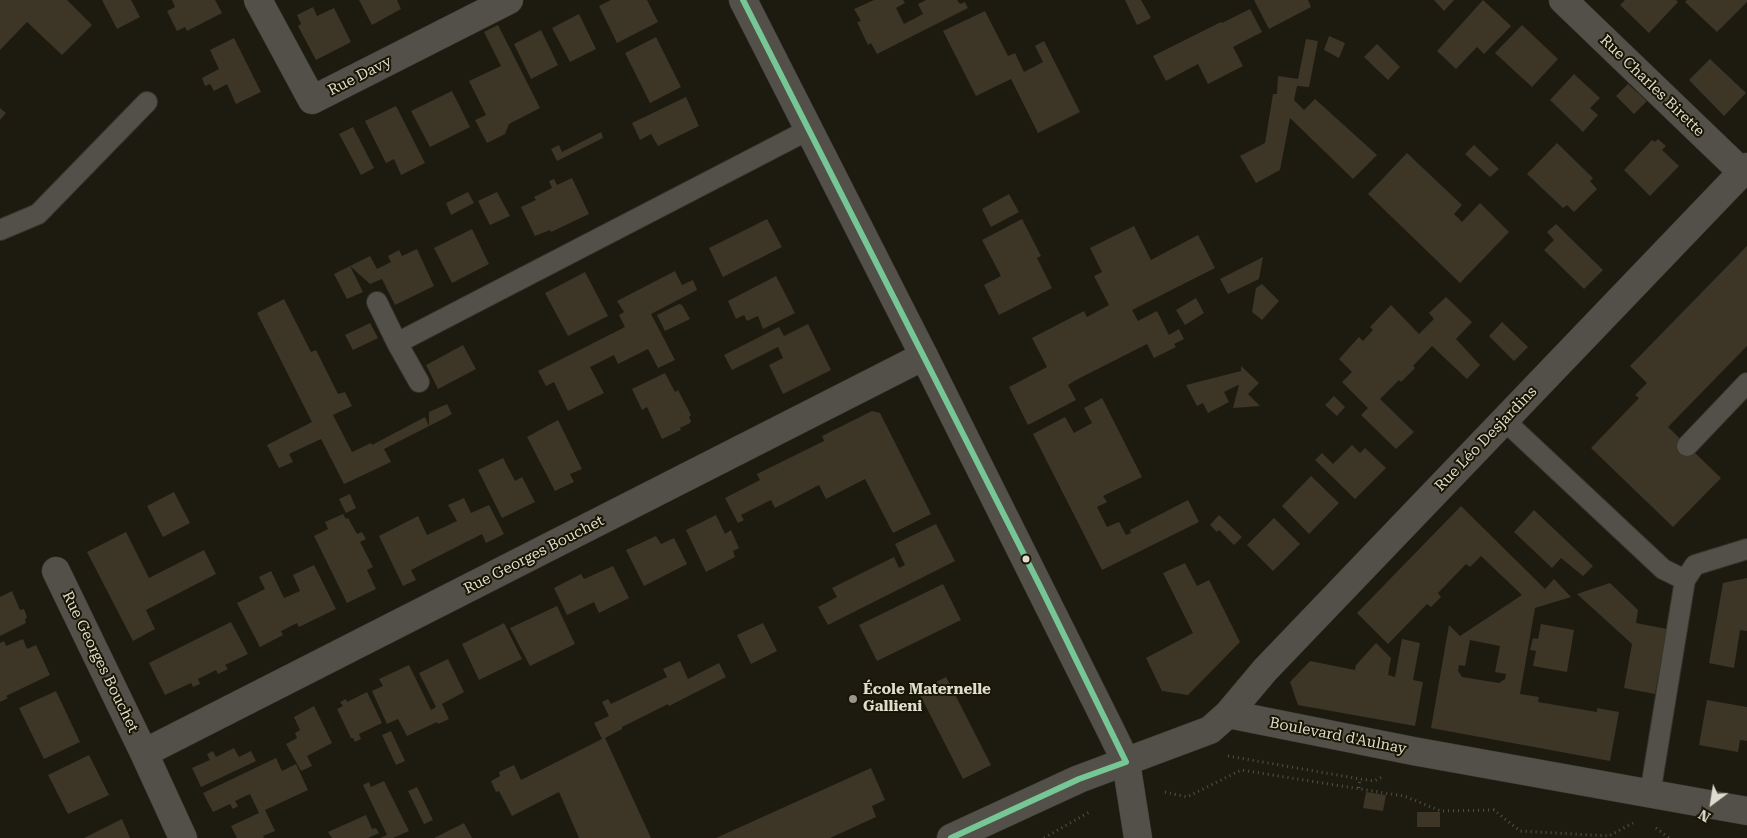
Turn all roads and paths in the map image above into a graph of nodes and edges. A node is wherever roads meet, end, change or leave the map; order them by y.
1 (258, 0) edge
2 (509, 0) edge
3 (744, 0) edge
4 (1563, 0) edge
5 (147, 102) dead end
6 (810, 129) junction
7 (1744, 170) edge
8 (0, 230) edge
9 (377, 302) dead end
10 (397, 343) junction
11 (924, 356) junction
12 (419, 382) dead end
13 (1747, 383) edge
14 (1504, 420) junction
15 (1687, 446) dead end
16 (1747, 549) edge
17 (56, 571) dead end
18 (1685, 580) junction
19 (1228, 714) junction
20 (144, 753) junction
21 (1223, 755) dead end
22 (1126, 762) junction
23 (1360, 779) dead end
24 (1166, 792) dead end
25 (1650, 794) junction
26 (1747, 811) edge
27 (1083, 815) dead end
28 (1636, 822) dead end
29 (1650, 824) dead end
30 (183, 838) edge
31 (951, 838) edge
32 (1044, 838) edge
33 (1138, 838) edge
34 (1669, 838) edge

1 - 2 street, Rue Davy
3 - 6 street
4 - 7 street, Rue Charles Birette
5 - 8 lane
6 - 10 lane
6 - 11 street
7 - 14 street, Rue Léo Desjardins
9 - 10 lane
10 - 12 lane
11 - 20 street, Rue Georges Bouchet
11 - 22 street
13 - 15 lane
14 - 18 lane
14 - 19 street, Rue Léo Desjardins
16 - 18 lane
17 - 20 street, Rue Georges Bouchet
18 - 25 lane
19 - 22 street
19 - 25 street, Boulevard d'Aulnay
20 - 30 street, Rue Georges Bouchet
21 - 23 path
22 - 31 street
22 - 33 street
24 - 28 path
25 - 26 street, Boulevard d'Aulnay
27 - 32 path
29 - 34 path

